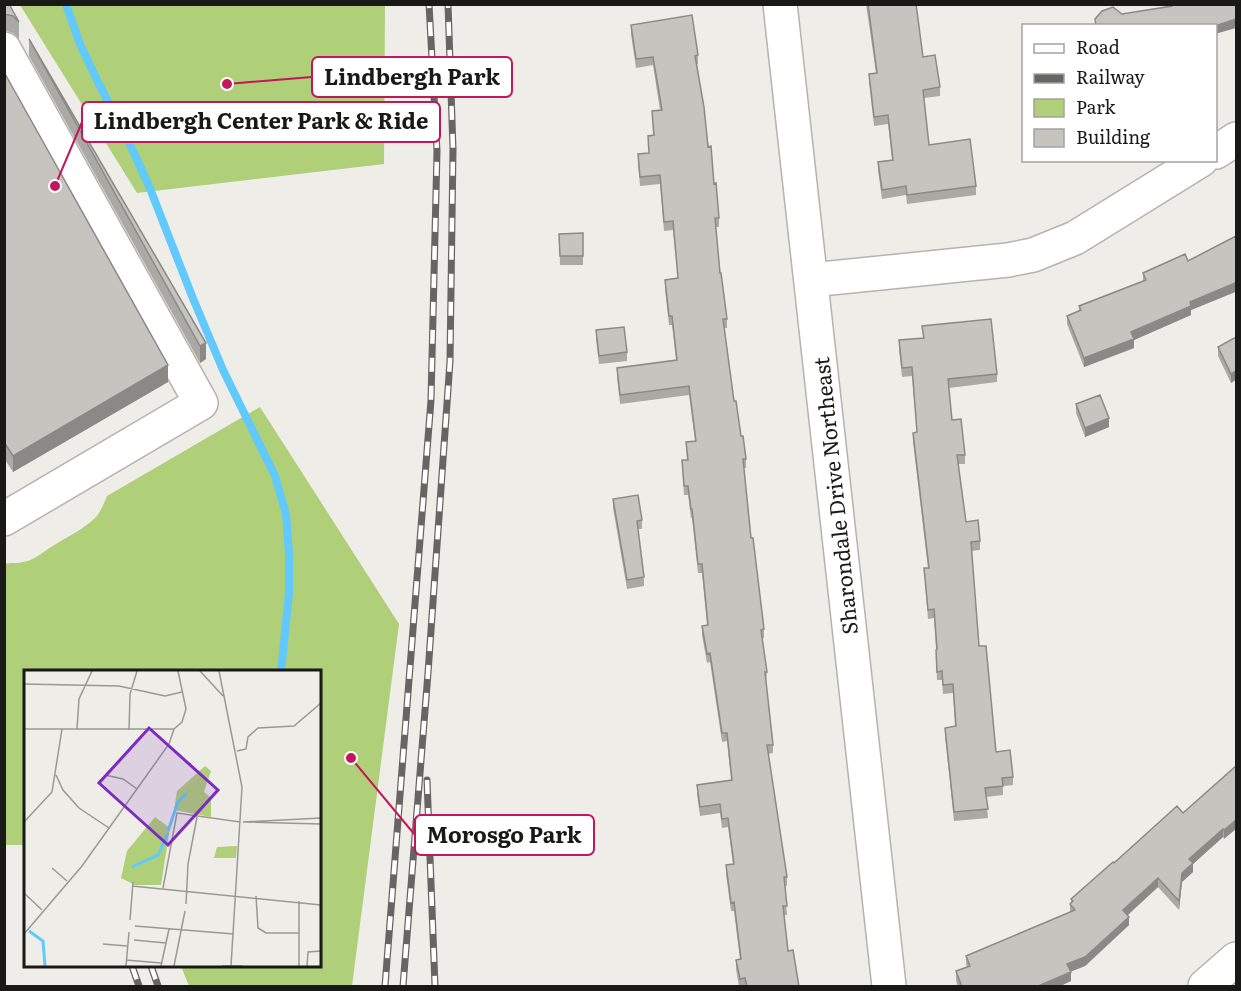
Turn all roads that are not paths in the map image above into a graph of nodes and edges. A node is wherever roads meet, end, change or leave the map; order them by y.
1 (780, 4) edge
2 (4, 48) edge
3 (1236, 139) edge
4 (1217, 151) edge
5 (1198, 162) edge
6 (810, 280) junction
7 (4, 519) edge
8 (1236, 959) edge
9 (889, 987) edge
10 (1205, 987) edge

1 - 6 street, Sharondale Drive Northeast
2 - 7 street
3 - 4 street
5 - 6 street
6 - 9 street, Sharondale Drive Northeast
8 - 10 street

